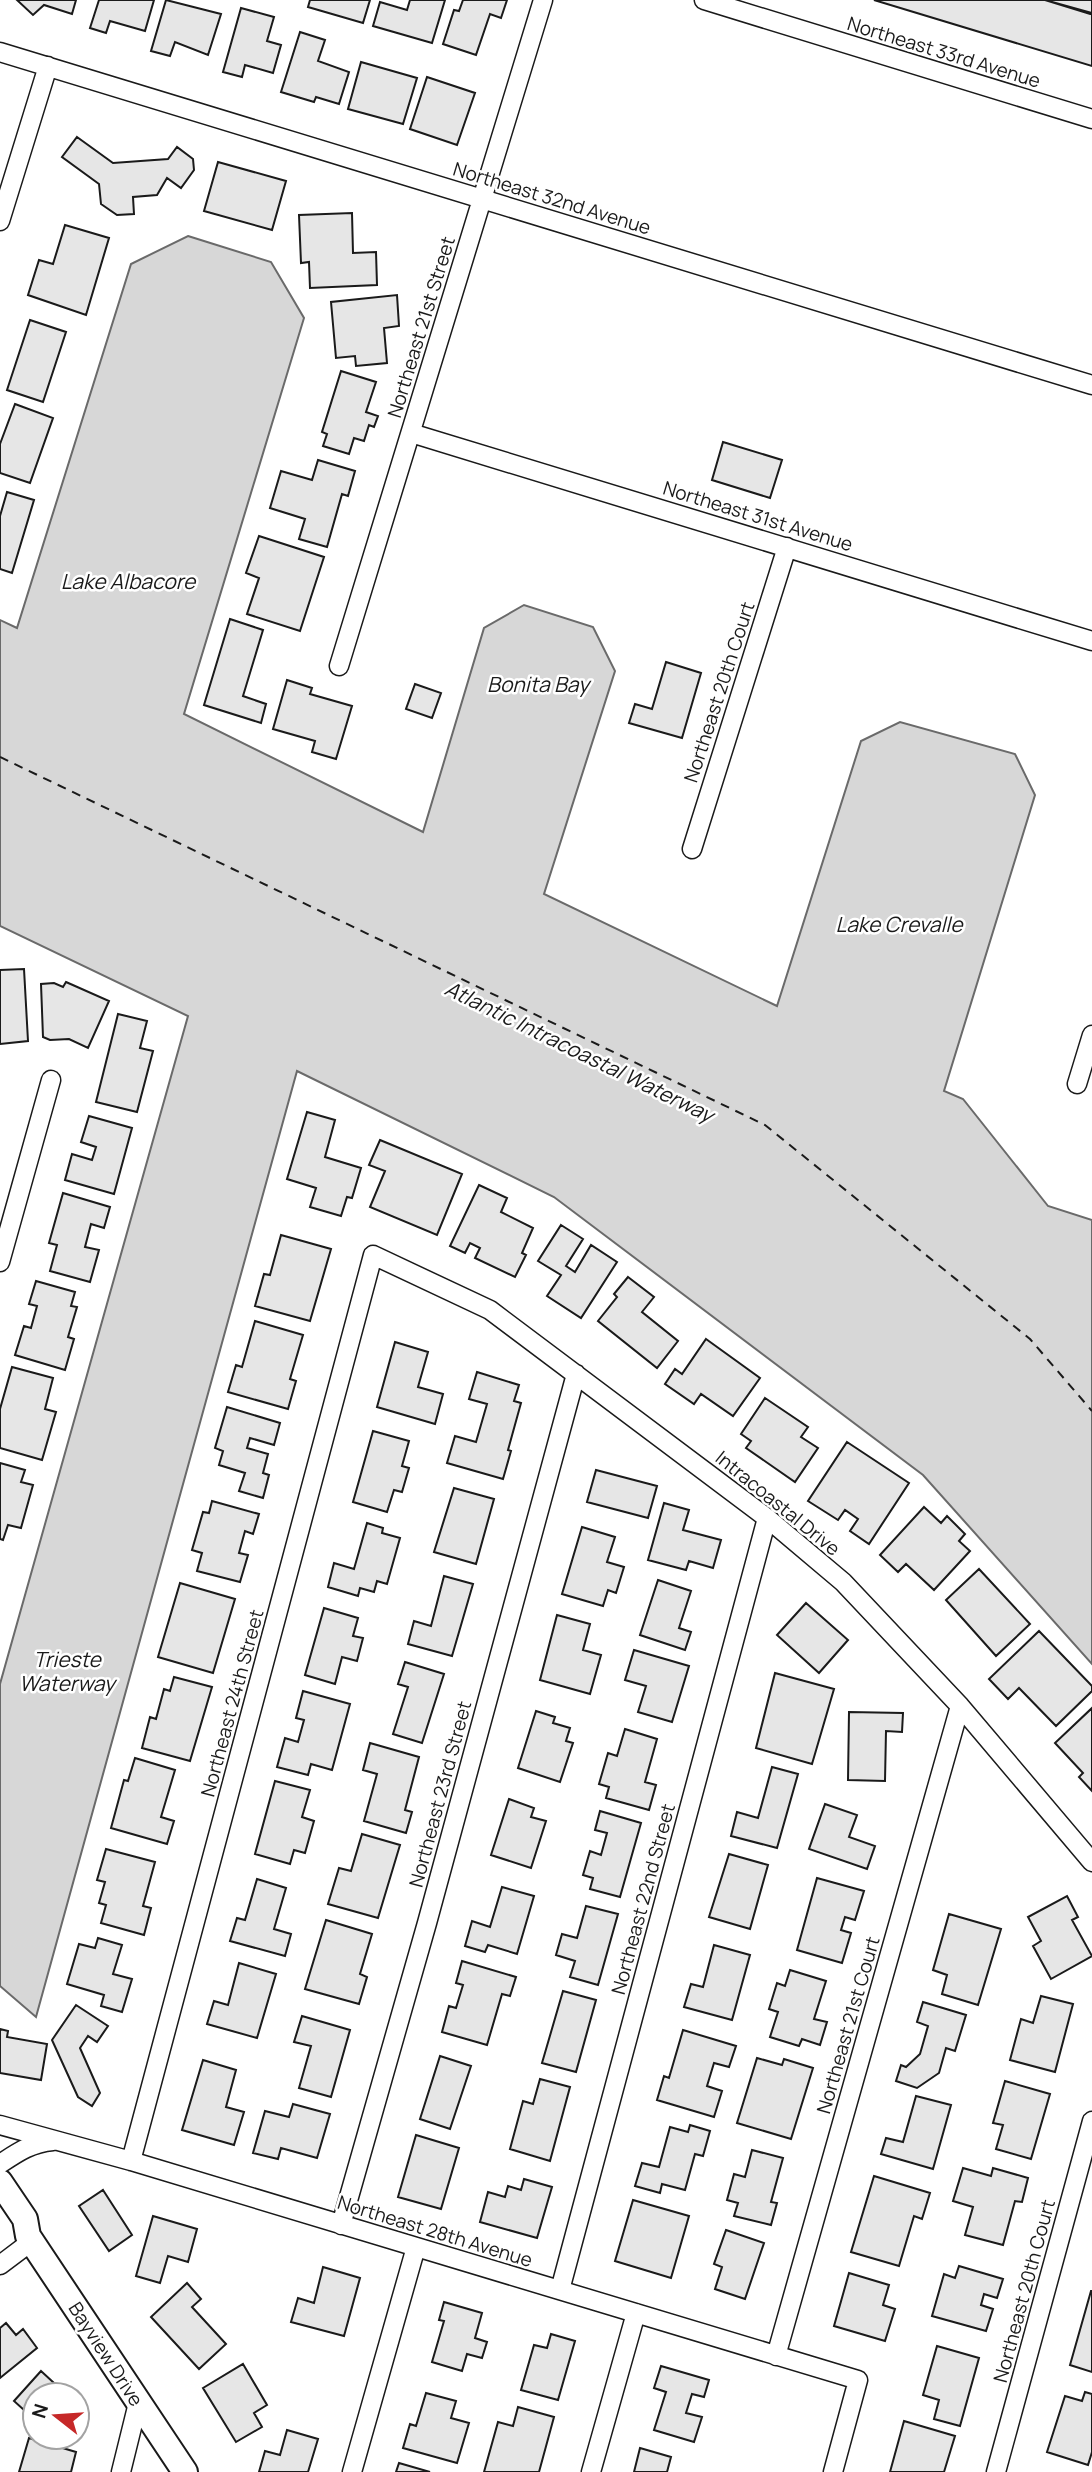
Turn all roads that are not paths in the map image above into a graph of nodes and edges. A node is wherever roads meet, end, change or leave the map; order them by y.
1 (543, 0) edge
2 (704, 0) edge
3 (0, 52) edge
4 (48, 66) junction
5 (1092, 119) edge
6 (483, 198) junction
7 (0, 221) edge
8 (1092, 385) edge
9 (411, 433) junction
10 (787, 547) junction
11 (1092, 641) edge
12 (340, 666) dead end
13 (692, 849) dead end
14 (1092, 1035) edge
15 (51, 1080) dead end
16 (1077, 1084) dead end
17 (373, 1255) joint
18 (0, 1262) edge
19 (576, 1374) junction
20 (767, 1518) junction
21 (960, 1706) junction
22 (1092, 1862) edge
23 (1092, 2121) edge
24 (0, 2124) edge
25 (56, 2140) junction
26 (131, 2161) junction
27 (0, 2164) edge
28 (0, 2182) edge
29 (0, 2210) edge
30 (341, 2225) junction
31 (30, 2238) junction
32 (416, 2247) junction
33 (0, 2265) edge
34 (560, 2290) junction
35 (636, 2313) junction
36 (776, 2356) junction
37 (138, 2403) junction
38 (121, 2472) edge
39 (185, 2472) edge
40 (352, 2472) edge
41 (591, 2472) edge
42 (833, 2472) edge
43 (996, 2472) edge

1 - 6 street, Northeast 21st Street
2 - 5 street, Northeast 33rd Avenue
3 - 4 street, Northeast 32nd Avenue
4 - 6 street, Northeast 32nd Avenue
4 - 7 street
6 - 8 street, Northeast 32nd Avenue
6 - 9 street, Northeast 21st Street
9 - 10 street, Northeast 31st Avenue
9 - 12 street, Northeast 21st Street
10 - 11 street, Northeast 31st Avenue
10 - 13 street, Northeast 20th Court
14 - 16 street
15 - 18 street
17 - 19 street, Intracoastal Drive
17 - 26 street, Northeast 24th Street
19 - 20 street, Intracoastal Drive
19 - 30 street, Northeast 23rd Street
20 - 21 street, Intracoastal Drive
20 - 34 street, Northeast 22nd Street
21 - 22 street, Intracoastal Drive
21 - 36 street, Northeast 21st Court
23 - 43 street, Northeast 20th Court
24 - 25 street, Northeast 28th Avenue
25 - 26 street, Northeast 28th Avenue
25 - 27 street
26 - 30 street, Northeast 28th Avenue
28 - 31 street, Bayview Drive
29 - 31 street, Bayview Drive
30 - 32 street, Northeast 28th Avenue
31 - 33 street
31 - 37 street, Bayview Drive
32 - 34 street, Northeast 28th Avenue
32 - 40 street
34 - 35 street, Northeast 28th Avenue
35 - 36 street, Northeast 28th Avenue
35 - 41 street
36 - 42 street, Northeast 28th Avenue
37 - 38 street
37 - 39 street, Bayview Drive

